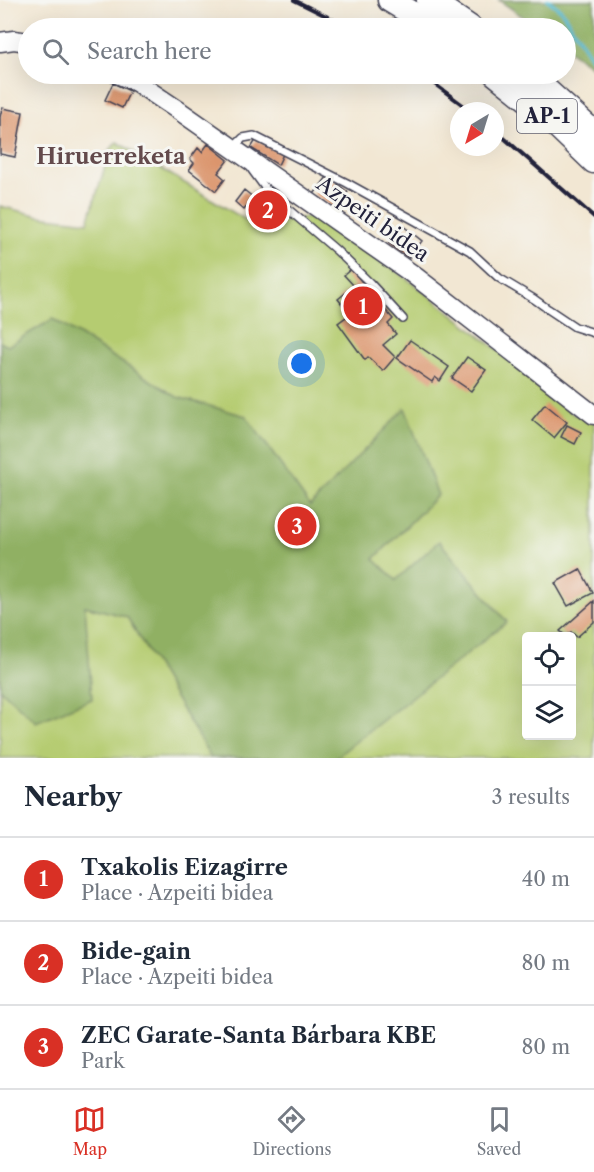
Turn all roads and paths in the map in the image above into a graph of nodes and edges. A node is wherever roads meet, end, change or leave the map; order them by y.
1 (390, 0) edge
2 (429, 0) edge
3 (420, 18) edge
4 (455, 18) edge
5 (18, 41) edge
6 (0, 42) edge
7 (139, 84) edge
8 (508, 84) edge
9 (539, 84) edge
10 (594, 133) edge
11 (236, 152) junction
12 (594, 161) edge
13 (403, 319) dead end
14 (594, 333) edge
15 (594, 415) edge

1 - 3 highway
2 - 4 highway
5 - 6 main road
7 - 11 main road, Azpeiti bidea
8 - 12 highway, AP-1
9 - 10 highway, AP-1
11 - 13 lane
11 - 14 lane
11 - 15 main road, Azpeiti bidea

